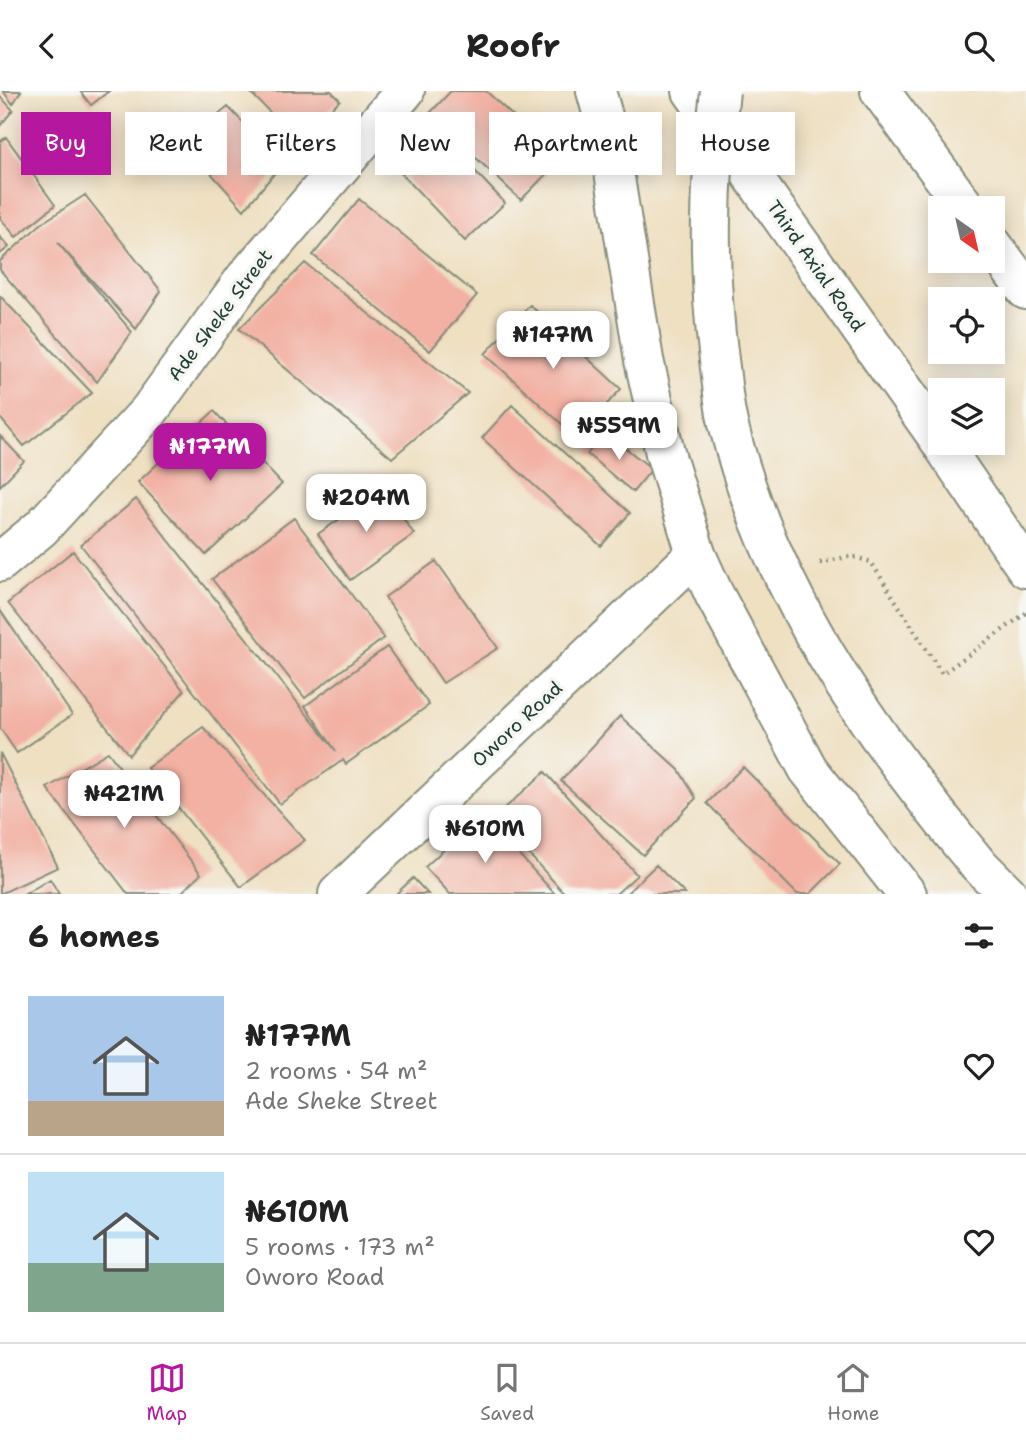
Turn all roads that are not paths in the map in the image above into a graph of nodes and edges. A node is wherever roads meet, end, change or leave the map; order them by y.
1 (405, 91) edge
2 (575, 91) edge
3 (596, 91) edge
4 (692, 91) edge
5 (720, 91) edge
6 (880, 91) edge
7 (591, 112) edge
8 (602, 112) edge
9 (615, 175) edge
10 (957, 196) edge
11 (1005, 262) edge
12 (1026, 290) edge
13 (928, 425) edge
14 (949, 455) edge
15 (696, 554) junction
16 (0, 562) edge
17 (1026, 568) edge
18 (338, 894) edge
19 (907, 894) edge
20 (1008, 894) edge

1 - 16 main road, Ade Sheke Street
2 - 7 main road
3 - 8 main road
4 - 13 main road, Third Axial Road
5 - 20 main road, bridge
6 - 10 main road
9 - 15 main road
11 - 12 main road
14 - 17 main road, Third Axial Road
15 - 18 main road, Oworo Road
15 - 19 main road

